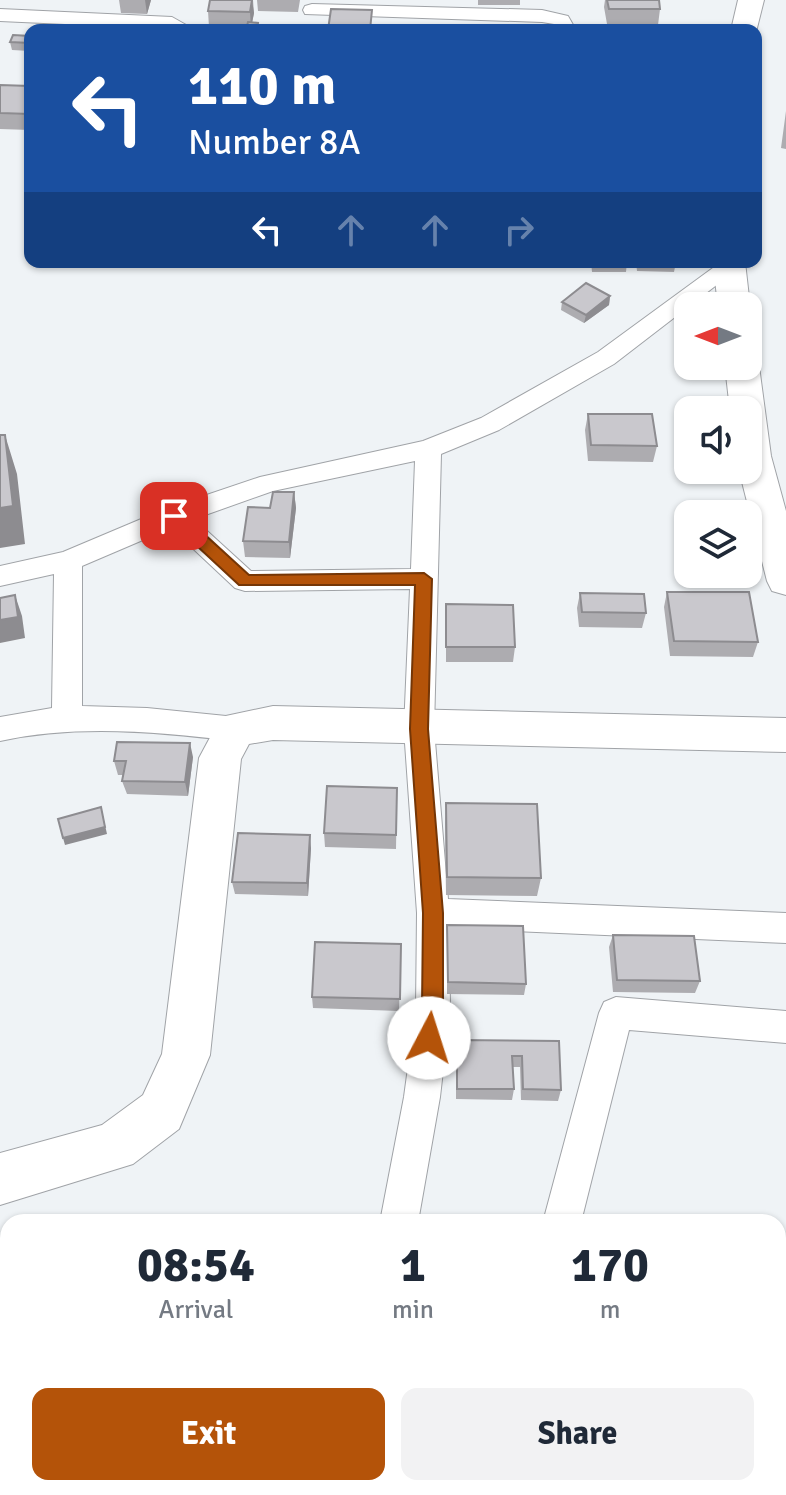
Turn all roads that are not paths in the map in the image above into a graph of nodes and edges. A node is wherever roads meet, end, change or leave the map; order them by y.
1 (751, 0) edge
2 (312, 5) edge
3 (0, 15) edge
4 (174, 24) edge
5 (563, 24) edge
6 (745, 24) edge
7 (724, 268) edge
8 (729, 268) edge
9 (732, 292) edge
10 (428, 449) junction
11 (760, 484) edge
12 (174, 516) junction
13 (68, 561) junction
14 (0, 576) edge
15 (424, 579) junction
16 (786, 581) edge
17 (67, 717) junction
18 (0, 729) edge
19 (236, 729) junction
20 (419, 729) junction
21 (786, 735) edge
22 (433, 913) junction
23 (786, 928) edge
24 (786, 1027) edge
25 (0, 1179) edge
26 (400, 1214) edge
27 (564, 1214) edge

1 - 6 street
2 - 5 street
3 - 4 street
7 - 10 street
8 - 9 street
10 - 12 street
10 - 15 street
11 - 16 street
12 - 13 street
12 - 15 street
13 - 14 street
13 - 17 street
15 - 20 street
17 - 18 street
17 - 19 street
19 - 20 street
19 - 25 street
20 - 21 street
20 - 22 street
22 - 23 street
22 - 26 street
24 - 27 street

